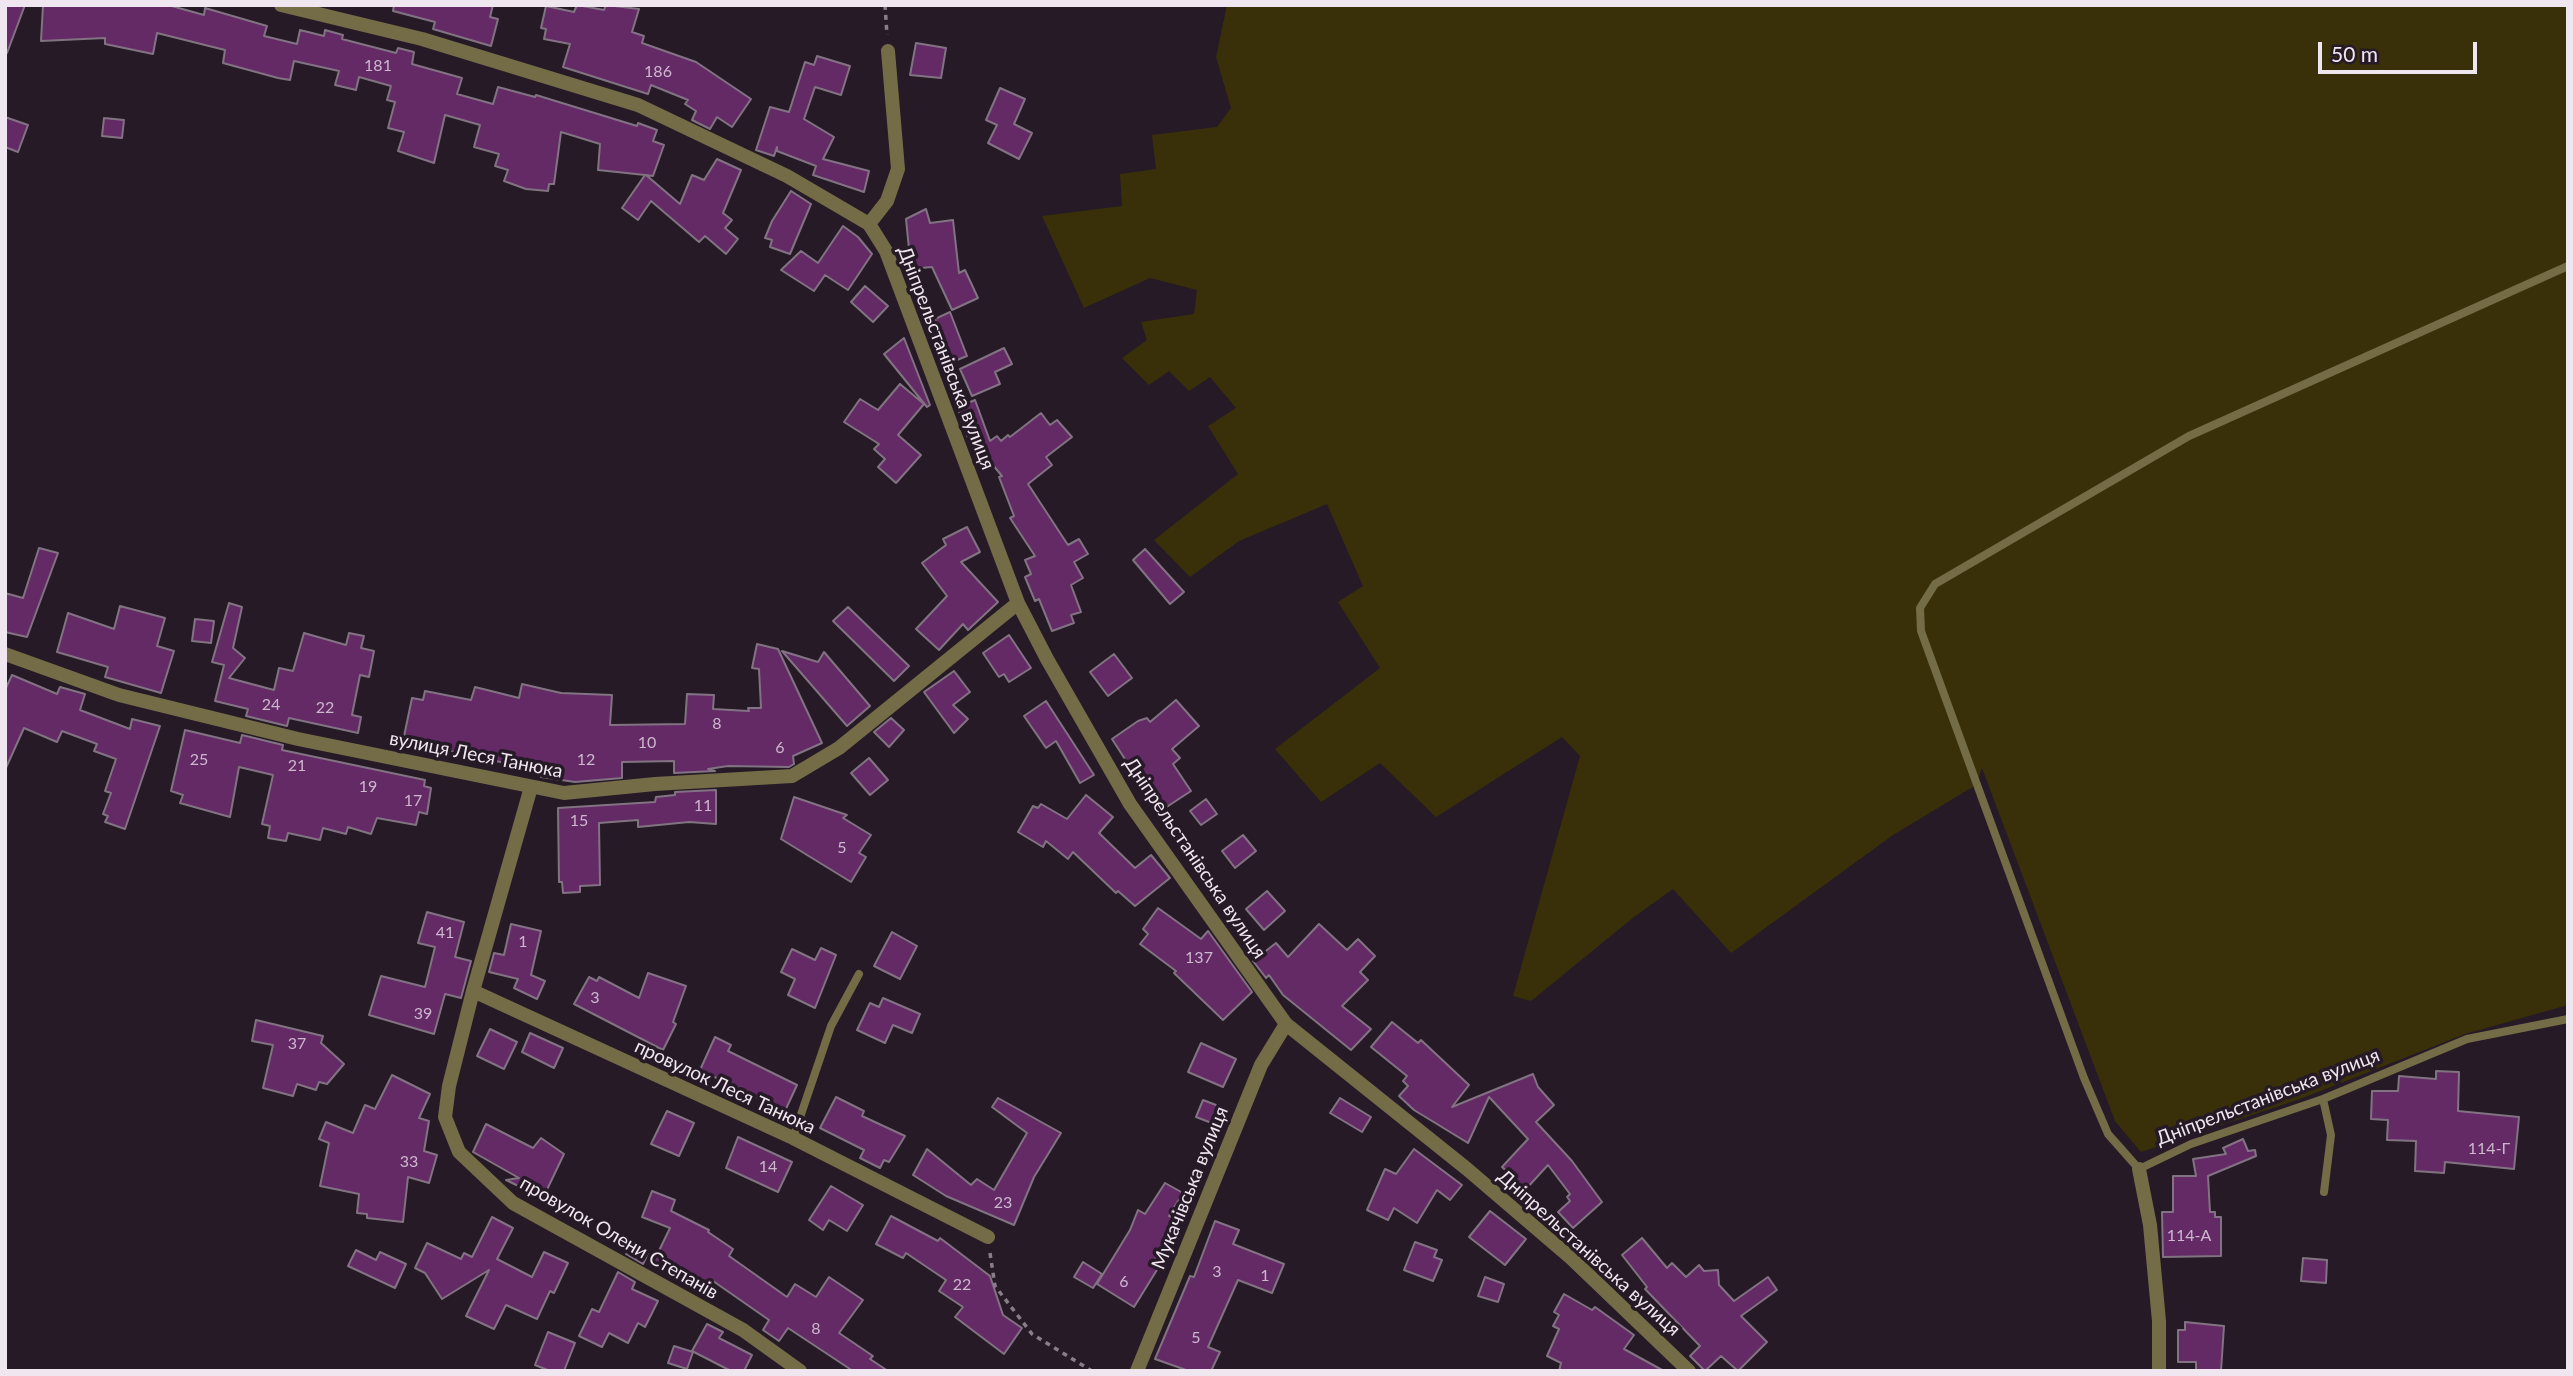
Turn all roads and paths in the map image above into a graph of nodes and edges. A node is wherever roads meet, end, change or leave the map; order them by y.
1 (281, 5) edge
2 (885, 5) edge
3 (888, 51) joint
4 (869, 224) junction
5 (2568, 266) edge
6 (1018, 603) junction
7 (5, 654) edge
8 (531, 787) junction
9 (859, 974) dead end
10 (473, 991) junction
11 (2568, 1019) edge
12 (1286, 1024) junction
13 (2323, 1099) junction
14 (793, 1138) junction
15 (2138, 1169) junction
16 (2324, 1192) dead end
17 (988, 1237) joint
18 (800, 1371) edge
19 (1092, 1371) edge
20 (1137, 1371) edge
21 (1689, 1371) edge
22 (2159, 1371) edge

1 - 4 street, Дніпрельстанівська вулиця
2 - 3 path
3 - 4 street
4 - 6 street, Дніпрельстанівська вулиця
5 - 15 lane
6 - 8 street, вулиця Леся Танюка
6 - 12 street, Дніпрельстанівська вулиця
7 - 8 street, вулиця Леся Танюка
8 - 10 street
9 - 14 lane
10 - 14 street, провулок Леся Танюка
10 - 18 street, провулок Олени Степанів
11 - 13 lane, Дніпрельстанівська вулиця
12 - 20 street, Мукачівська вулиця
12 - 21 street, Дніпрельстанівська вулиця
13 - 15 lane, Дніпрельстанівська вулиця
13 - 16 lane
14 - 17 street, провулок Леся Танюка
15 - 22 street
17 - 19 path

